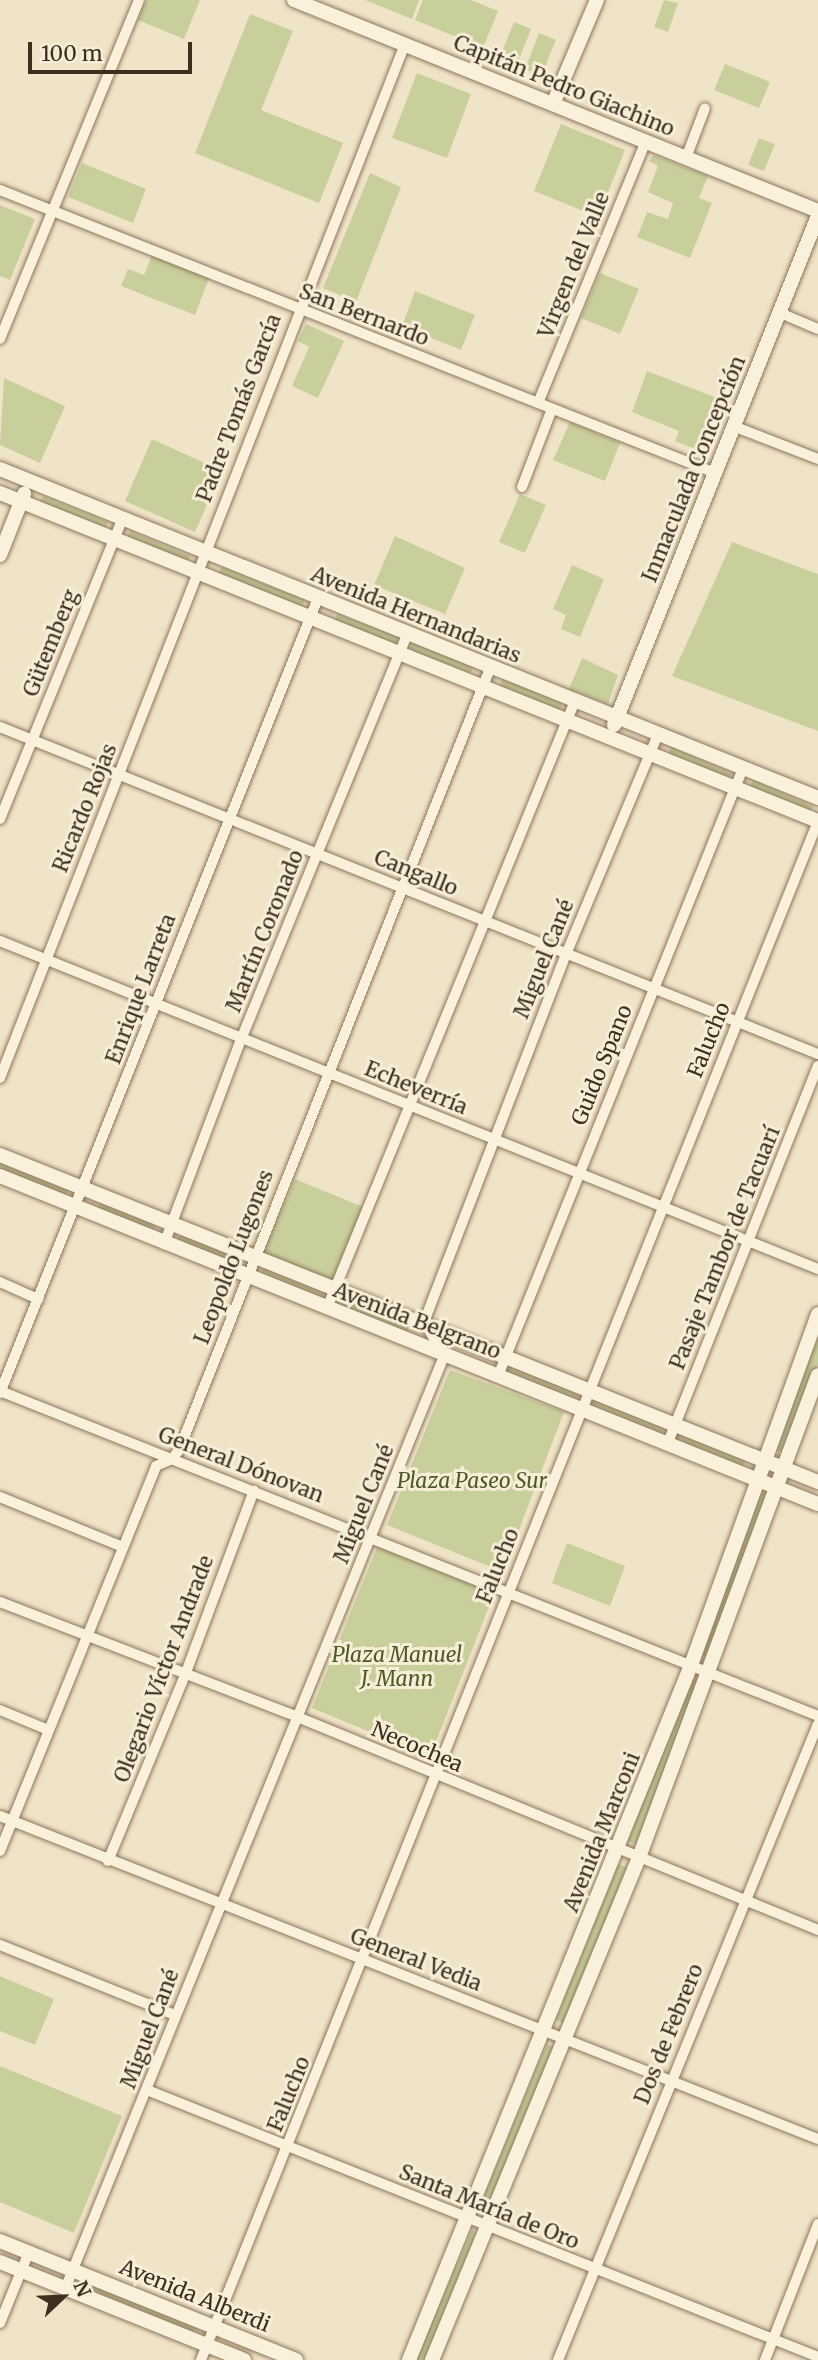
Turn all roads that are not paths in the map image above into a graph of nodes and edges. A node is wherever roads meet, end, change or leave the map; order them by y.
1 (139, 0) edge
2 (295, 0) edge
3 (597, 0) edge
4 (405, 44) junction
5 (553, 104) junction
6 (705, 108) dead end
7 (646, 141) junction
8 (686, 158) junction
9 (0, 190) edge
10 (53, 211) junction
11 (818, 213) edge
12 (298, 310) junction
13 (778, 313) junction
14 (818, 329) edge
15 (0, 339) edge
16 (538, 403) junction
17 (552, 409) junction
18 (733, 426) junction
19 (818, 459) edge
20 (0, 469) edge
21 (715, 472) junction
22 (29, 483) junction
23 (522, 487) dead end
24 (0, 493) edge
25 (22, 502) junction
26 (121, 520) junction
27 (114, 539) junction
28 (203, 552) junction
29 (0, 555) edge
30 (201, 573) junction
31 (318, 598) junction
32 (310, 617) junction
33 (407, 634) junction
34 (400, 653) junction
35 (491, 666) junction
36 (482, 686) junction
37 (575, 701) junction
38 (617, 718) junction
39 (568, 720) junction
40 (0, 727) edge
41 (658, 734) junction
42 (609, 737) junction
43 (32, 739) junction
44 (650, 753) junction
45 (743, 768) junction
46 (119, 775) junction
47 (735, 787) junction
48 (818, 798) edge
49 (230, 818) junction
50 (0, 819) edge
51 (818, 821) edge
52 (318, 852) junction
53 (402, 890) junction
54 (486, 922) junction
55 (0, 941) edge
56 (567, 953) junction
57 (46, 958) junction
58 (654, 988) junction
59 (155, 1002) junction
60 (737, 1021) junction
61 (242, 1037) junction
62 (818, 1054) edge
63 (818, 1066) edge
64 (326, 1073) junction
65 (0, 1078) edge
66 (410, 1106) junction
67 (495, 1142) junction
68 (0, 1155) edge
69 (580, 1174) junction
70 (0, 1176) edge
71 (85, 1189) junction
72 (663, 1206) junction
73 (77, 1208) junction
74 (171, 1223) junction
75 (747, 1240) junction
76 (164, 1244) junction
77 (255, 1255) junction
78 (818, 1269) edge
79 (247, 1276) junction
80 (0, 1282) edge
81 (335, 1289) junction
82 (38, 1298) junction
83 (327, 1308) junction
84 (818, 1314) edge
85 (424, 1322) junction
86 (506, 1355) junction
87 (444, 1356) junction
88 (818, 1375) edge
89 (498, 1376) junction
90 (589, 1390) junction
91 (0, 1392) edge
92 (582, 1409) junction
93 (675, 1425) junction
94 (667, 1445) junction
95 (172, 1460) junction
96 (764, 1460) junction
97 (783, 1468) junction
98 (757, 1480) junction
99 (818, 1482) edge
100 (776, 1488) junction
101 (254, 1490) junction
102 (0, 1497) edge
103 (818, 1504) edge
104 (372, 1537) junction
105 (123, 1547) junction
106 (508, 1591) junction
107 (0, 1602) edge
108 (85, 1637) junction
109 (691, 1665) junction
110 (710, 1673) junction
111 (185, 1675) junction
112 (0, 1710) edge
113 (295, 1716) junction
114 (818, 1716) edge
115 (818, 1724) edge
116 (48, 1730) junction
117 (435, 1776) junction
118 (0, 1816) edge
119 (12, 1821) junction
120 (0, 1851) edge
121 (618, 1851) junction
122 (638, 1860) junction
123 (108, 1861) junction
124 (744, 1902) junction
125 (220, 1904) junction
126 (818, 1930) edge
127 (0, 1945) edge
128 (364, 1961) junction
129 (175, 2015) junction
130 (544, 2030) junction
131 (564, 2038) junction
132 (670, 2080) junction
133 (147, 2090) junction
134 (818, 2139) edge
135 (289, 2146) junction
136 (468, 2218) junction
137 (818, 2224) edge
138 (490, 2226) junction
139 (0, 2241) edge
140 (29, 2252) junction
141 (0, 2262) edge
142 (74, 2269) junction
143 (21, 2270) junction
144 (594, 2270) junction
145 (65, 2289) junction
146 (0, 2323) edge
147 (213, 2326) junction
148 (773, 2339) junction
149 (207, 2346) junction
150 (818, 2357) edge
151 (201, 2360) edge
152 (244, 2360) edge
153 (296, 2360) edge
154 (410, 2360) edge
155 (432, 2360) edge
156 (558, 2360) edge
157 (765, 2360) edge

1 - 10 street
2 - 4 main road, Capitán Pedro Giachino
3 - 5 main road
4 - 5 main road, Capitán Pedro Giachino
4 - 12 street, Padre Tomás García
5 - 7 main road, Capitán Pedro Giachino
6 - 8 street
7 - 8 main road, Capitán Pedro Giachino
7 - 16 street, Virgen del Valle
8 - 11 main road, Capitán Pedro Giachino
9 - 10 street, San Bernardo
10 - 12 street, San Bernardo
10 - 15 street
11 - 13 main road, Inmaculada Concepción
12 - 16 street, San Bernardo
12 - 28 street, Padre Tomás García
13 - 14 street
13 - 18 main road, Inmaculada Concepción
16 - 17 street, San Bernardo
17 - 21 street, San Bernardo
17 - 23 street
18 - 19 street
18 - 21 main road, Inmaculada Concepción
20 - 22 main road, Avenida Hernandarias
21 - 38 main road, Inmaculada Concepción
22 - 25 main road
22 - 26 main road, Avenida Hernandarias
24 - 25 main road, Avenida Hernandarias
25 - 27 main road, Avenida Hernandarias
25 - 29 main road
26 - 27 street, Gütemberg
26 - 28 main road, Avenida Hernandarias
27 - 30 main road, Avenida Hernandarias
27 - 43 street, Gütemberg
28 - 30 street, Ricardo Rojas
28 - 31 main road, Avenida Hernandarias
30 - 32 main road, Avenida Hernandarias
30 - 46 street, Ricardo Rojas
31 - 32 street, Enrique Larreta
31 - 33 main road, Avenida Hernandarias
32 - 34 main road, Avenida Hernandarias
32 - 49 street, Enrique Larreta
33 - 34 street, Martín Coronado
33 - 35 main road, Avenida Hernandarias
34 - 36 main road, Avenida Hernandarias
34 - 52 street, Martín Coronado
35 - 36 street, Leopoldo Lugones
35 - 37 main road, Avenida Hernandarias
36 - 39 main road, Avenida Hernandarias
36 - 53 street, Leopoldo Lugones
37 - 38 main road, Avenida Hernandarias
37 - 39 street
38 - 41 main road, Avenida Hernandarias
38 - 42 main road, Inmaculada Concepción
39 - 42 main road, Avenida Hernandarias
39 - 54 street
40 - 43 street, Cangallo
41 - 44 street, Miguel Cané
41 - 45 main road, Avenida Hernandarias
42 - 44 main road, Avenida Hernandarias
43 - 46 street, Cangallo
43 - 50 street, Gütemberg
44 - 47 main road, Avenida Hernandarias
44 - 56 street, Miguel Cané
45 - 47 street, Guido Spano
45 - 48 main road, Avenida Hernandarias
46 - 49 street, Cangallo
46 - 57 street, Ricardo Rojas
47 - 51 main road, Avenida Hernandarias
47 - 58 street, Guido Spano
49 - 52 street, Cangallo
49 - 59 street, Enrique Larreta
51 - 60 street, Falucho
52 - 53 street, Cangallo
52 - 61 street, Martín Coronado
53 - 54 street, Cangallo
53 - 64 street, Leopoldo Lugones
54 - 56 street, Cangallo
54 - 66 street
55 - 57 street, Echeverría
56 - 58 street, Cangallo
56 - 67 street, Miguel Cané
57 - 59 street, Echeverría
57 - 65 street, Ricardo Rojas
58 - 60 street, Cangallo
58 - 69 street, Guido Spano
59 - 61 street, Echeverría
59 - 71 street, Enrique Larreta
60 - 62 street, Cangallo
60 - 72 street, Falucho
61 - 64 street, Echeverría
61 - 74 street, Martín Coronado
63 - 75 street, Pasaje Tambor de Tacuarí
64 - 66 street, Echeverría
64 - 77 street, Leopoldo Lugones
66 - 67 street, Echeverría
66 - 81 street
67 - 69 street, Echeverría
67 - 85 street, Miguel Cané
68 - 71 main road, Avenida Belgrano
69 - 72 street, Echeverría
69 - 86 street, Guido Spano
70 - 73 main road, Avenida Belgrano
71 - 73 street, Enrique Larreta
71 - 74 main road, Avenida Belgrano
72 - 75 street, Echeverría
72 - 90 street, Falucho
73 - 76 main road, Avenida Belgrano
73 - 82 street, Enrique Larreta
74 - 76 street, Martín Coronado
74 - 77 main road, Avenida Belgrano
75 - 78 street, Echeverría
75 - 93 street, Pasaje Tambor de Tacuarí
76 - 79 main road, Avenida Belgrano
77 - 79 street, Leopoldo Lugones
77 - 81 main road, Avenida Belgrano
79 - 83 main road, Avenida Belgrano
79 - 95 street, Leopoldo Lugones
80 - 82 street
81 - 83 street
81 - 85 main road, Avenida Belgrano
82 - 91 street, Enrique Larreta
83 - 87 main road, Avenida Belgrano
84 - 96 main road, Avenida Marconi
85 - 86 main road, Avenida Belgrano
85 - 87 street
86 - 89 street, Guido Spano
86 - 90 main road, Avenida Belgrano
87 - 89 main road, Avenida Belgrano
87 - 104 street, Miguel Cané
88 - 97 main road, Avenida Marconi
89 - 92 main road, Avenida Belgrano
90 - 92 street, Falucho
90 - 93 main road, Avenida Belgrano
91 - 95 street, General Dónovan
92 - 94 main road, Avenida Belgrano
92 - 106 street, Falucho
93 - 94 street, Pasaje Tambor de Tacuarí
93 - 96 main road, Avenida Belgrano
94 - 98 main road, Avenida Belgrano
95 - 101 street, General Dónovan
95 - 105 street, Leopoldo Lugones
96 - 97 main road, Avenida Belgrano
96 - 98 main road, Avenida Marconi
97 - 99 main road, Avenida Belgrano
97 - 100 main road, Avenida Marconi
98 - 100 main road, Avenida Belgrano
98 - 109 main road, Avenida Marconi
100 - 103 main road, Avenida Belgrano
100 - 110 main road, Avenida Marconi
101 - 104 street, General Dónovan
101 - 111 street, Olegario Víctor Andrade
102 - 105 street
104 - 106 street, General Dónovan
104 - 113 street, Miguel Cané
105 - 108 street, Leopoldo Lugones
106 - 109 street, General Dónovan
106 - 117 street, Falucho
107 - 108 street, Necochea
108 - 111 street, Necochea
108 - 116 street, Leopoldo Lugones
109 - 110 street, General Dónovan
109 - 121 main road, Avenida Marconi
110 - 114 street, General Dónovan
110 - 122 main road, Avenida Marconi
111 - 113 street, Necochea
111 - 123 street, Olegario Víctor Andrade
112 - 116 street
113 - 117 street, Necochea
113 - 125 street, Miguel Cané
115 - 124 street, Dos de Febrero
116 - 119 street, Leopoldo Lugones
117 - 121 street, Necochea
117 - 128 street, Falucho
118 - 119 street, General Vedia
119 - 120 street, Leopoldo Lugones
119 - 123 street, General Vedia
121 - 122 street, Necochea
121 - 130 main road, Avenida Marconi
122 - 124 street, Necochea
122 - 131 main road, Avenida Marconi
123 - 125 street, General Vedia
124 - 126 street, Necochea
124 - 132 street, Dos de Febrero
125 - 128 street, General Vedia
125 - 129 street, Miguel Cané
127 - 129 street
128 - 130 street, General Vedia
128 - 135 street, Falucho
129 - 133 street, Miguel Cané
130 - 131 street, General Vedia
130 - 136 main road, Avenida Marconi
131 - 132 street, General Vedia
131 - 138 main road, Avenida Marconi
132 - 134 street, General Vedia
132 - 144 street, Dos de Febrero
133 - 135 street, Santa María de Oro
133 - 142 street, Miguel Cané
135 - 136 street, Santa María de Oro
135 - 147 street, Falucho
136 - 138 street, Santa María de Oro
136 - 154 main road, Avenida Marconi
137 - 148 street
138 - 144 street, Santa María de Oro
138 - 155 main road, Avenida Marconi
139 - 140 main road, Avenida Alberdi
140 - 142 main road, Avenida Alberdi
140 - 143 street
141 - 143 main road, Avenida Alberdi
142 - 145 street, Miguel Cané
142 - 147 main road, Avenida Alberdi
143 - 145 main road, Avenida Alberdi
143 - 146 street
144 - 148 street, Santa María de Oro
144 - 156 street, Dos de Febrero
145 - 149 main road, Avenida Alberdi
147 - 149 street, Falucho
147 - 153 main road, Avenida Alberdi
148 - 150 street, Santa María de Oro
148 - 157 street
149 - 151 street, Falucho
149 - 152 main road, Avenida Alberdi

